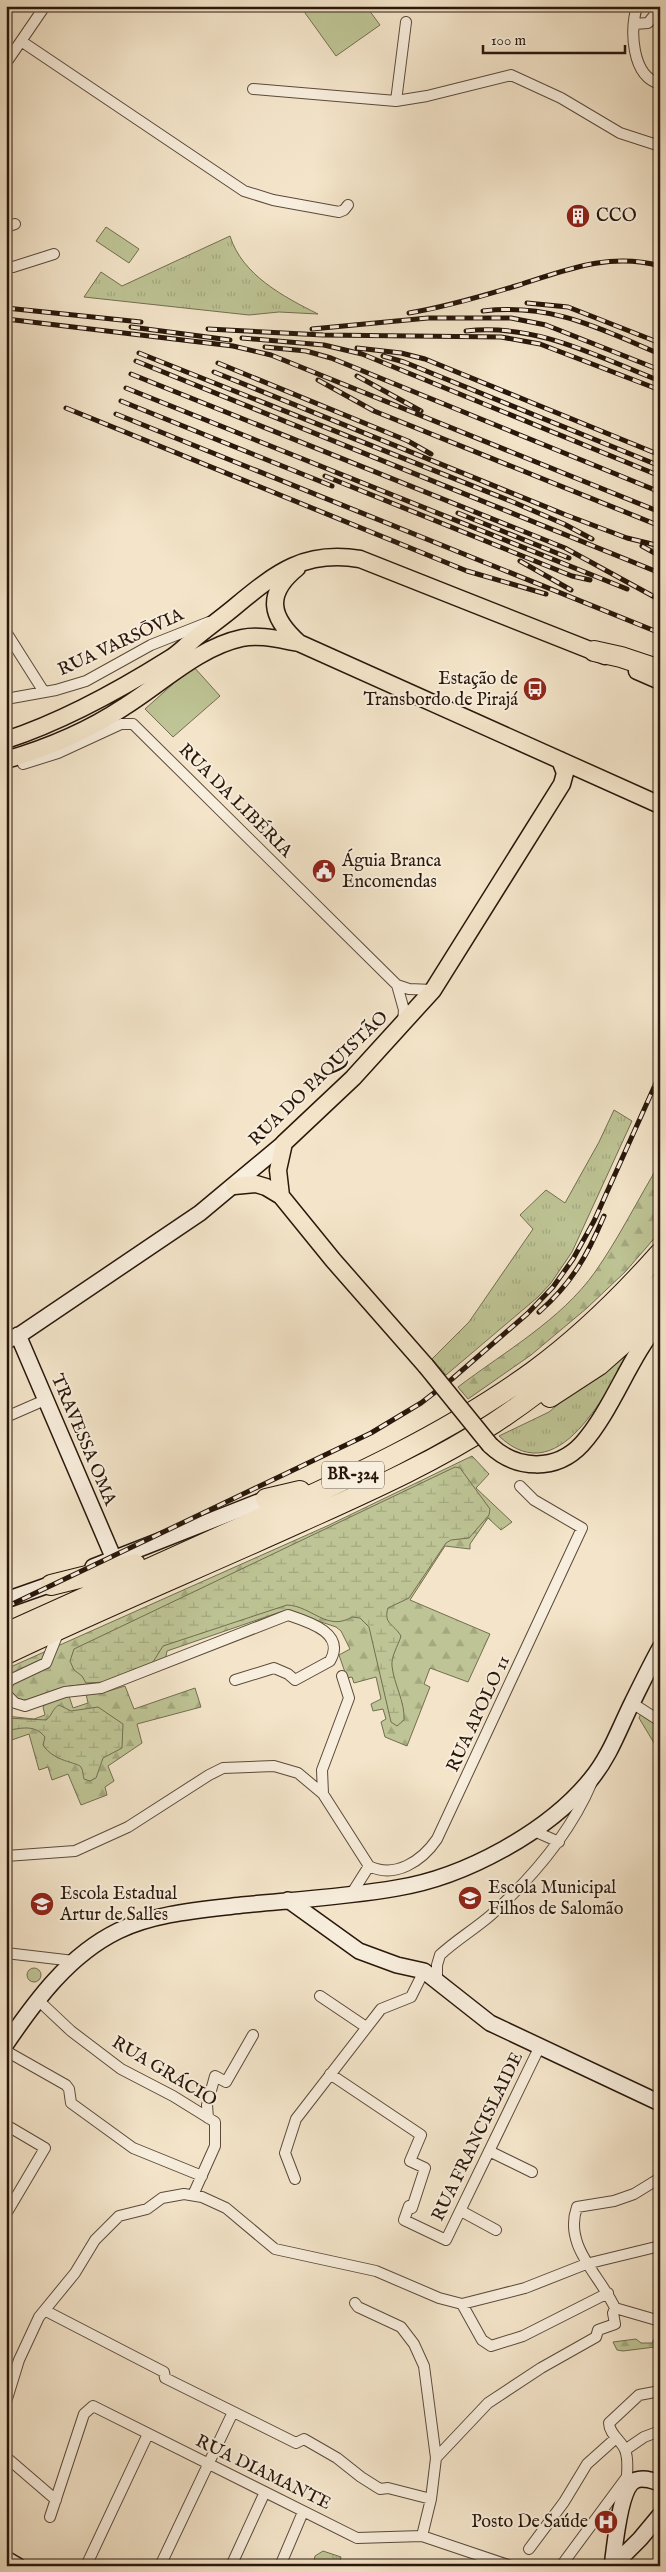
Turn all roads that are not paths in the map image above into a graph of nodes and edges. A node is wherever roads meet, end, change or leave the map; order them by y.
1 (45, 6) edge
2 (637, 6) edge
3 (660, 8) edge
4 (406, 22) dead end
5 (634, 24) junction
6 (21, 41) junction
7 (10, 51) edge
8 (6, 63) edge
9 (660, 84) edge
10 (253, 89) dead end
11 (396, 101) junction
12 (660, 146) edge
13 (348, 205) dead end
14 (54, 254) dead end
15 (6, 266) edge
16 (304, 562) junction
17 (218, 620) junction
18 (6, 632) edge
19 (299, 643) junction
20 (594, 651) junction
21 (660, 670) edge
22 (660, 681) edge
23 (44, 692) junction
24 (6, 699) edge
25 (6, 740) edge
26 (6, 760) edge
27 (560, 760) junction
28 (23, 764) dead end
29 (660, 805) edge
30 (396, 985) junction
31 (433, 990) junction
32 (402, 1026) junction
33 (284, 1143) junction
34 (234, 1186) junction
35 (281, 1196) junction
36 (660, 1253) edge
37 (660, 1283) edge
38 (660, 1311) edge
39 (660, 1321) edge
40 (12, 1338) edge
41 (45, 1400) junction
42 (6, 1417) edge
43 (494, 1423) junction
44 (343, 1480) junction
45 (520, 1486) dead end
46 (266, 1499) joint
47 (236, 1529) junction
48 (114, 1559) junction
49 (51, 1585) junction
50 (6, 1600) edge
51 (59, 1630) junction
52 (6, 1633) edge
53 (660, 1648) edge
54 (6, 1654) edge
55 (342, 1676) dead end
56 (235, 1680) dead end
57 (6, 1686) edge
58 (6, 1694) edge
59 (632, 1703) junction
60 (660, 1721) edge
61 (597, 1771) junction
62 (323, 1794) junction
63 (534, 1831) junction
64 (559, 1842) junction
65 (6, 1856) edge
66 (369, 1866) junction
67 (352, 1893) junction
68 (288, 1900) junction
69 (6, 1953) edge
70 (74, 1961) junction
71 (424, 1972) junction
72 (437, 1980) junction
73 (320, 1996) dead end
74 (38, 2000) junction
75 (366, 2027) junction
76 (253, 2035) dead end
77 (6, 2044) edge
78 (539, 2048) junction
79 (6, 2052) edge
80 (330, 2074) junction
81 (660, 2103) edge
82 (208, 2118) junction
83 (6, 2125) edge
84 (489, 2151) junction
85 (532, 2172) dead end
86 (202, 2176) junction
87 (660, 2178) edge
88 (295, 2179) dead end
89 (193, 2195) junction
90 (460, 2211) junction
91 (6, 2214) edge
92 (496, 2230) dead end
93 (660, 2246) edge
94 (586, 2264) junction
95 (608, 2293) junction
96 (355, 2303) dead end
97 (462, 2304) junction
98 (615, 2308) junction
99 (46, 2311) junction
100 (660, 2321) edge
101 (660, 2391) edge
102 (6, 2402) edge
103 (233, 2412) junction
104 (660, 2431) edge
105 (148, 2434) junction
106 (616, 2438) junction
107 (625, 2450) junction
108 (6, 2457) edge
109 (436, 2458) junction
110 (209, 2464) junction
111 (628, 2475) junction
112 (660, 2483) edge
113 (266, 2492) junction
114 (624, 2495) junction
115 (431, 2499) junction
116 (56, 2500) junction
117 (303, 2512) junction
118 (660, 2515) edge
119 (50, 2517) dead end
120 (422, 2536) junction
121 (529, 2549) dead end
122 (6, 2559) edge
123 (18, 2566) edge
124 (86, 2566) edge
125 (160, 2566) edge
126 (231, 2566) edge
127 (280, 2566) edge
128 (510, 2566) edge
129 (561, 2566) edge
130 (612, 2566) edge

1 - 6 street
2 - 5 street
3 - 5 street
4 - 11 street
5 - 9 street
6 - 7 street
6 - 13 street
7 - 8 street
10 - 11 street
11 - 12 street
14 - 15 street
16 - 17 main road
16 - 19 main road
16 - 20 main road
17 - 23 street, RUA VARSŌVIA
17 - 25 main road
18 - 23 street
19 - 26 main road
19 - 27 main road
20 - 21 highway
20 - 22 main road
23 - 24 street, RUA VARSŌVIA
27 - 29 main road
27 - 31 main road, RUA DO PAQUISTÃO
28 - 30 street, RUA DA LIBÉRIA
30 - 31 street
30 - 32 street, RUA DA LIBÉRIA
31 - 32 main road, RUA DO PAQUISTÃO
32 - 33 main road, RUA DO PAQUISTÃO
33 - 34 main road, RUA DO PAQUISTÃO
33 - 35 main road
34 - 35 main road
34 - 40 main road, RUA DO PAQUISTÃO
35 - 39 main road, bridge
36 - 44 highway, BR-324
37 - 43 highway, BR-324
38 - 43 highway
40 - 41 main road, TRAVESSA OMA
41 - 42 street
41 - 48 main road, TRAVESSA OMA
43 - 51 highway, BR-324
44 - 46 highway
44 - 47 highway, BR-324
45 - 66 street, RUA APOLO 11
46 - 48 main road
47 - 49 highway
47 - 52 highway, BR-324
48 - 49 main road
49 - 50 main road
51 - 54 highway, BR-324
51 - 57 street
53 - 59 main road
55 - 62 street
56 - 58 street
59 - 60 street
59 - 61 main road
61 - 63 main road
61 - 64 street
62 - 65 street
62 - 66 street
63 - 64 street
63 - 67 main road
64 - 72 street
66 - 67 street
67 - 68 main road
68 - 70 main road
68 - 71 main road
69 - 70 street
70 - 74 main road
71 - 72 main road
71 - 75 street
72 - 78 main road
73 - 75 street
74 - 77 main road
74 - 82 street, RUA GRÁCIO
75 - 80 street
76 - 82 street
78 - 81 main road
78 - 84 street, RUA FRANCISLAIDE
79 - 86 street
80 - 88 street
80 - 90 street, RUA FRANCISLAIDE
82 - 86 street, RUA GRÁCIO
83 - 91 street
84 - 85 street
84 - 90 street, RUA FRANCISLAIDE
86 - 89 street, RUA GRÁCIO
87 - 94 street
89 - 97 street
89 - 99 street
90 - 92 street
93 - 94 street
94 - 95 street
94 - 97 street
95 - 97 street
95 - 98 street
96 - 109 street
98 - 100 street
98 - 109 street
99 - 102 street
99 - 103 street
101 - 106 street
103 - 110 street
103 - 115 street
104 - 107 street
105 - 110 street, RUA DIAMANTE
105 - 116 street, RUA DIAMANTE
105 - 124 street
106 - 107 street
106 - 121 street
107 - 111 street
108 - 116 street
109 - 115 street
110 - 113 street, RUA DIAMANTE
110 - 125 street
111 - 114 street
111 - 129 street
112 - 114 main road
113 - 117 street, RUA DIAMANTE
113 - 126 street
114 - 130 main road
115 - 120 street
116 - 119 street
117 - 120 street, RUA DIAMANTE
117 - 127 street
118 - 130 main road
120 - 128 street
122 - 123 main road

